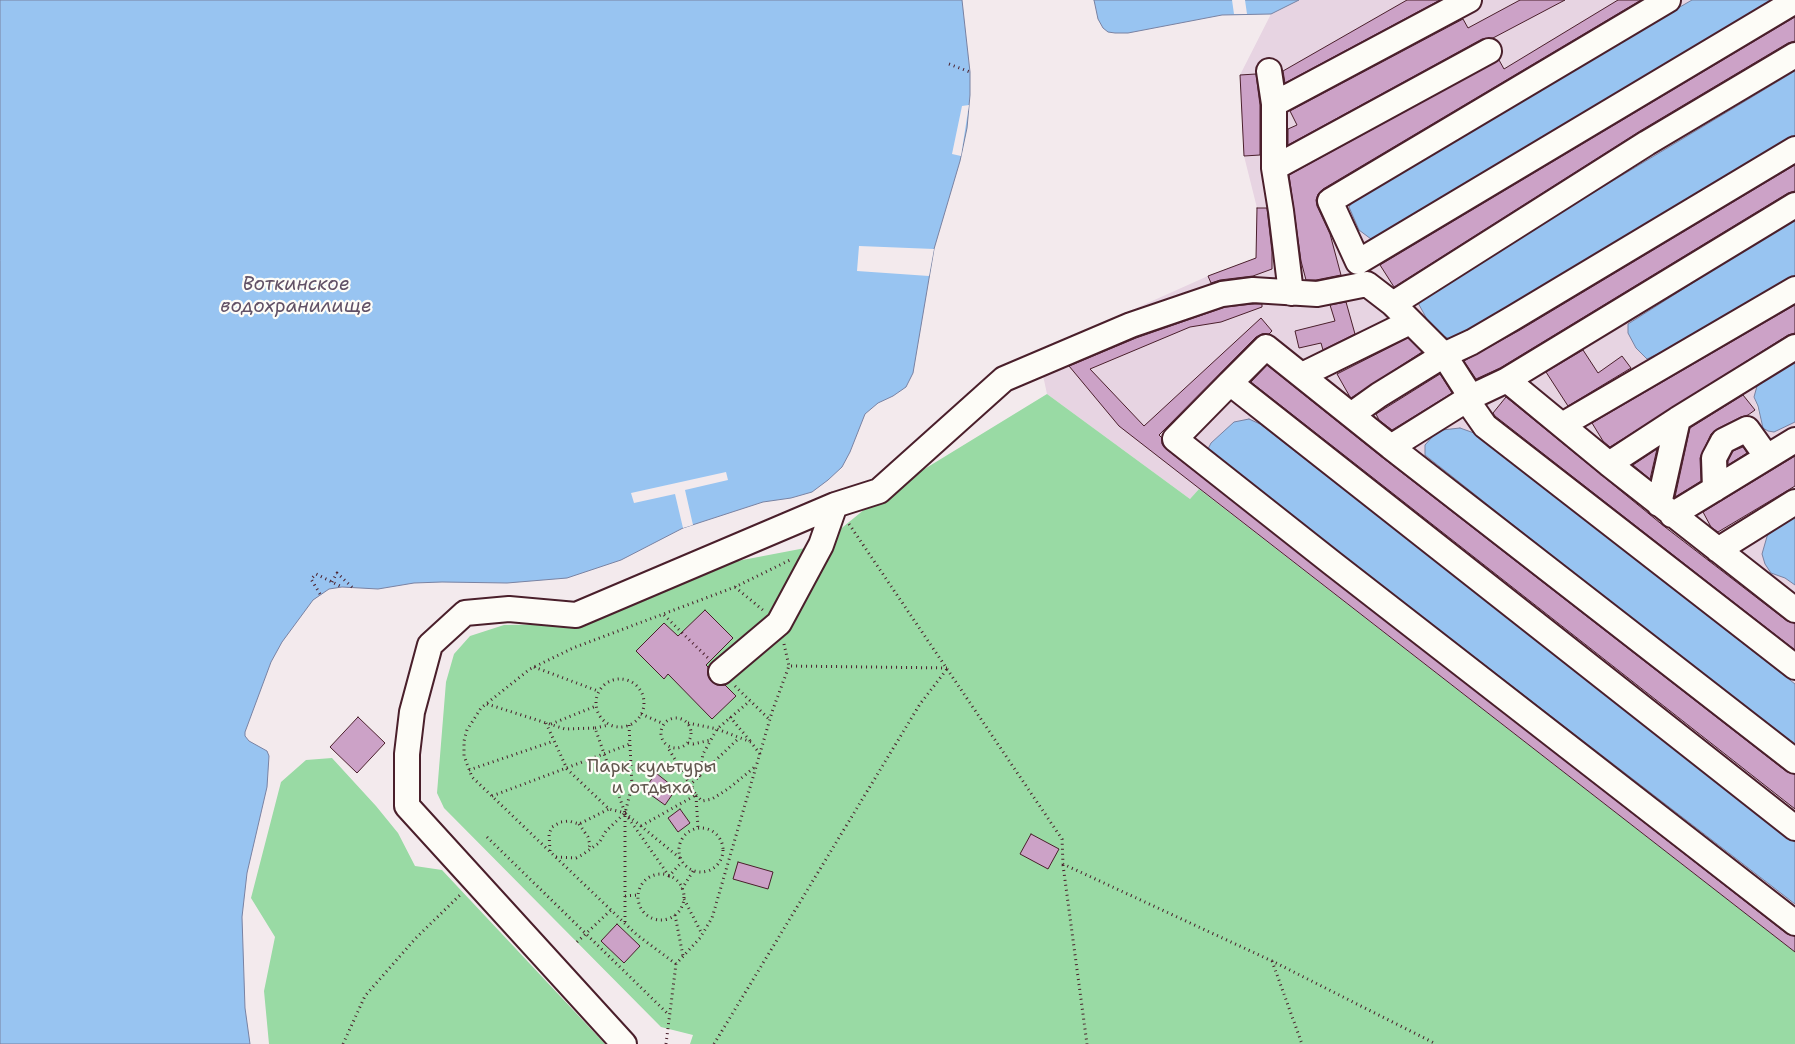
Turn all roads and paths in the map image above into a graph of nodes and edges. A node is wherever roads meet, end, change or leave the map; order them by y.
1 (1469, 0) edge
2 (1668, 0) edge
3 (1795, 1) edge
4 (1490, 51) dead end
5 (1795, 55) edge
6 (949, 64) dead end
7 (1269, 71) dead end
8 (970, 72) dead end
9 (1274, 104) junction
10 (1795, 148) edge
11 (1274, 168) junction
12 (1795, 205) edge
13 (1358, 262) junction
14 (1367, 284) junction
15 (1795, 289) edge
16 (1291, 293) junction
17 (1393, 304) junction
18 (1410, 322) junction
19 (1795, 348) edge
20 (1444, 355) junction
21 (1302, 376) junction
22 (1507, 380) junction
23 (1230, 383) junction
24 (1471, 397) junction
25 (1350, 415) junction
26 (1678, 419) junction
27 (1562, 425) junction
28 (1795, 440) edge
29 (1391, 447) junction
30 (1767, 457) junction
31 (1609, 464) junction
32 (1715, 489) junction
33 (1795, 502) edge
34 (835, 505) junction
35 (1666, 510) junction
36 (821, 545) junction
37 (1718, 550) junction
38 (332, 582) junction
39 (342, 587) dead end
40 (353, 588) dead end
41 (320, 594) dead end
42 (1795, 610) edge
43 (534, 667) junction
44 (1795, 667) edge
45 (947, 668) junction
46 (721, 672) dead end
47 (598, 691) junction
48 (750, 701) dead end
49 (486, 704) junction
50 (596, 706) junction
51 (641, 714) junction
52 (730, 718) junction
53 (545, 723) junction
54 (687, 723) junction
55 (664, 724) junction
56 (551, 725) junction
57 (610, 725) junction
58 (628, 725) junction
59 (595, 728) junction
60 (717, 729) junction
61 (739, 738) junction
62 (711, 740) junction
63 (554, 741) junction
64 (752, 742) junction
65 (688, 743) junction
66 (630, 744) junction
67 (667, 746) junction
68 (604, 753) junction
69 (760, 754) junction
70 (1795, 761) edge
71 (756, 766) junction
72 (567, 769) junction
73 (469, 770) junction
74 (699, 777) junction
75 (692, 788) junction
76 (696, 795) junction
77 (492, 796) junction
78 (608, 809) junction
79 (625, 813) junction
80 (579, 824) junction
81 (641, 826) junction
82 (698, 828) junction
83 (1795, 828) edge
84 (487, 837) dead end
85 (588, 851) junction
86 (550, 852) junction
87 (556, 858) junction
88 (681, 860) junction
89 (1063, 864) junction
90 (692, 871) junction
91 (669, 876) junction
92 (477, 883) junction
93 (682, 889) junction
94 (638, 895) junction
95 (625, 896) junction
96 (684, 899) junction
97 (611, 910) junction
98 (675, 915) junction
99 (625, 923) junction
100 (1795, 923) edge
101 (586, 934) junction
102 (702, 934) junction
103 (577, 942) dead end
104 (683, 957) junction
105 (1272, 961) junction
106 (676, 964) junction
107 (670, 1016) junction
108 (343, 1044) edge
109 (624, 1044) edge
110 (666, 1044) edge
111 (714, 1044) edge
112 (1087, 1044) edge
113 (1302, 1044) edge
114 (1436, 1044) edge

1 - 9 lane
2 - 13 lane
3 - 13 lane
4 - 11 lane
5 - 17 lane
6 - 8 path
7 - 9 lane
9 - 11 lane
10 - 20 lane
11 - 16 lane
12 - 22 lane
13 - 14 lane
14 - 16 lane
14 - 17 lane
15 - 27 lane
16 - 34 lane
17 - 18 lane
18 - 20 lane
18 - 21 lane
19 - 26 lane
20 - 24 lane
20 - 25 lane
21 - 23 lane
21 - 25 lane
22 - 24 lane
22 - 27 lane
23 - 83 lane
23 - 100 lane
24 - 29 lane
24 - 44 lane
25 - 29 lane
26 - 31 lane
26 - 35 lane
27 - 31 lane
28 - 30 lane
29 - 70 lane
30 - 32 lane
30 - 32 lane
31 - 35 lane
32 - 35 lane
33 - 37 lane
34 - 36 lane
34 - 45 path
34 - 92 lane
35 - 37 lane
36 - 43 path
36 - 46 lane
37 - 42 lane
38 - 39 path
38 - 40 path
38 - 41 path
43 - 47 path
43 - 49 path
45 - 69 path
45 - 89 path
45 - 111 path
47 - 50 path
47 - 51 path
48 - 52 path
49 - 53 path
49 - 73 path
50 - 56 path
50 - 57 path
51 - 55 path
51 - 58 path
52 - 60 path
52 - 64 path
53 - 56 path
53 - 63 path
54 - 55 path
54 - 60 path
54 - 65 path
55 - 67 path
56 - 59 path
57 - 58 path
57 - 59 path
58 - 66 path
59 - 68 path
60 - 61 path
60 - 62 path
61 - 64 path
61 - 74 path
62 - 65 path
62 - 74 path
63 - 72 path
63 - 73 path
64 - 69 path
65 - 67 path
66 - 68 path
66 - 79 path
67 - 75 path
68 - 72 path
68 - 79 path
69 - 71 path
71 - 76 path
71 - 102 path
72 - 77 path
72 - 78 path
73 - 77 path
74 - 75 path
75 - 76 path
76 - 81 path
76 - 82 path
77 - 86 path
78 - 79 path
78 - 80 path
79 - 81 path
79 - 85 path
79 - 91 path
79 - 95 path
80 - 85 path
80 - 86 path
81 - 88 path
82 - 88 path
82 - 90 path
84 - 101 path
85 - 87 path
86 - 87 path
87 - 97 path
88 - 90 path
88 - 91 path
89 - 105 path
89 - 112 path
90 - 93 path
91 - 93 path
91 - 94 path
92 - 108 path
92 - 109 lane
93 - 96 path
94 - 95 path
94 - 98 path
95 - 99 path
96 - 98 path
96 - 102 path
97 - 99 path
97 - 101 path
98 - 104 path
99 - 106 path
101 - 103 path
101 - 107 path
102 - 104 path
104 - 106 path
105 - 113 path
105 - 114 path
106 - 107 path
107 - 110 path

